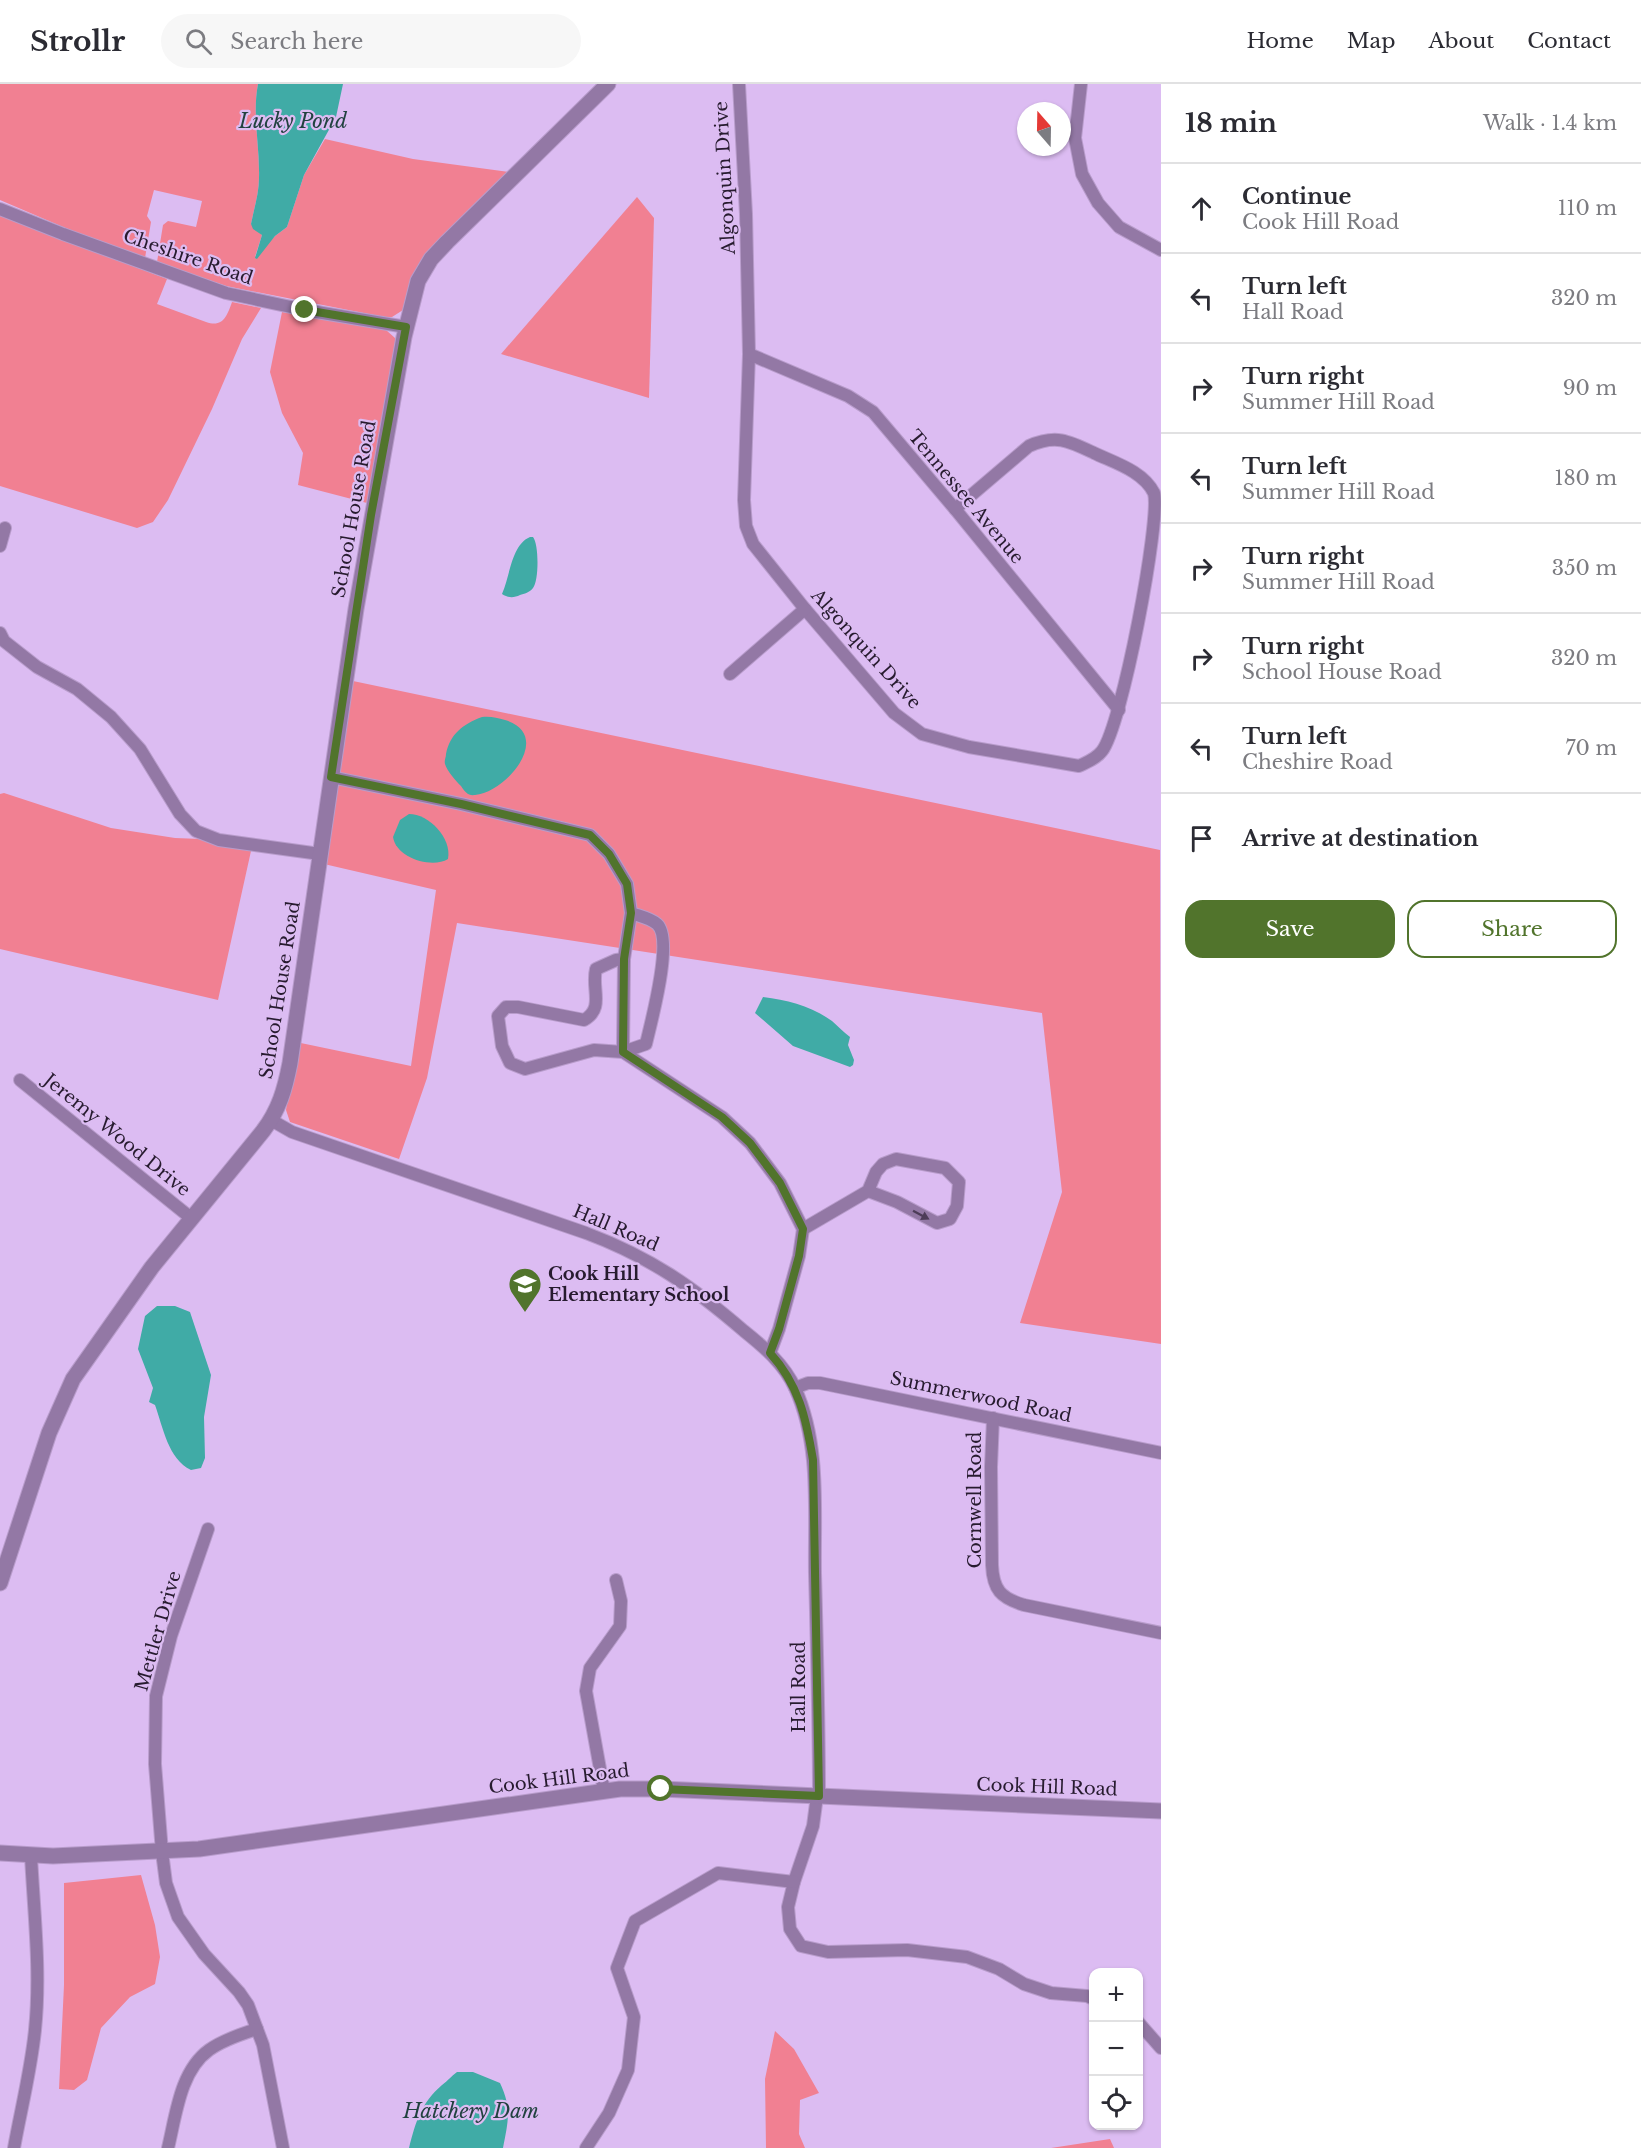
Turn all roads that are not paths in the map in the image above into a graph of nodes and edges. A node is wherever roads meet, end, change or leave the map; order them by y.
1 (608, 84) edge
2 (739, 84) edge
3 (1081, 84) edge
4 (0, 209) edge
5 (1161, 250) edge
6 (406, 327) junction
7 (749, 354) junction
8 (955, 509) junction
9 (5, 528) dead end
10 (0, 546) edge
11 (805, 609) junction
12 (0, 633) edge
13 (730, 674) dead end
14 (1119, 711) junction
15 (331, 777) junction
16 (320, 854) junction
17 (631, 913) junction
18 (624, 959) junction
19 (623, 1052) junction
20 (20, 1080) dead end
21 (272, 1120) junction
22 (868, 1191) junction
23 (191, 1218) junction
24 (803, 1229) junction
25 (770, 1353) junction
26 (795, 1388) junction
27 (993, 1418) junction
28 (1161, 1453) edge
29 (208, 1529) dead end
30 (616, 1580) dead end
31 (0, 1583) edge
32 (1161, 1633) edge
33 (604, 1791) junction
34 (818, 1796) junction
35 (1161, 1811) edge
36 (162, 1852) junction
37 (0, 1853) edge
38 (31, 1856) junction
39 (794, 1882) junction
40 (1089, 1998) edge
41 (1143, 2028) edge
42 (257, 2029) junction
43 (1161, 2048) edge
44 (14, 2148) edge
45 (168, 2148) edge
46 (283, 2148) edge
47 (586, 2148) edge

1 - 6 street
2 - 7 street, Algonquin Drive
3 - 5 street
4 - 6 street, Cheshire Road
6 - 15 street, School House Road
7 - 8 street, Tennessee Avenue
7 - 11 street, Algonquin Drive
8 - 14 street, Tennessee Avenue
8 - 14 street, Algonquin Drive
9 - 10 street
11 - 13 street
11 - 14 street, Algonquin Drive
12 - 16 street
15 - 16 street, School House Road
15 - 17 street
16 - 21 street, School House Road
17 - 18 street
17 - 19 street
18 - 19 street
18 - 19 street
19 - 24 street
20 - 23 street, Jeremy Wood Drive
21 - 23 street, School House Road
21 - 25 street, Hall Road
22 -> 22 street
22 - 24 street
23 - 31 street, School House Road
24 - 25 street
25 - 26 street, Hall Road
26 - 27 street, Summerwood Road
26 - 34 street, Hall Road
27 - 28 street, Summerwood Road
27 - 32 street, Cornwell Road
29 - 36 street, Mettler Drive
30 - 33 street
33 - 34 street, Cook Hill Road
33 - 36 street, Cook Hill Road
34 - 35 street, Cook Hill Road
34 - 39 street, Hall Road
36 - 38 street, Cook Hill Road
36 - 42 street, Mettler Drive
37 - 38 street, Cook Hill Road
38 - 44 street
39 - 40 street, Hall Road
39 - 47 street
41 - 43 street
42 - 45 street
42 - 46 street, Mettler Drive

